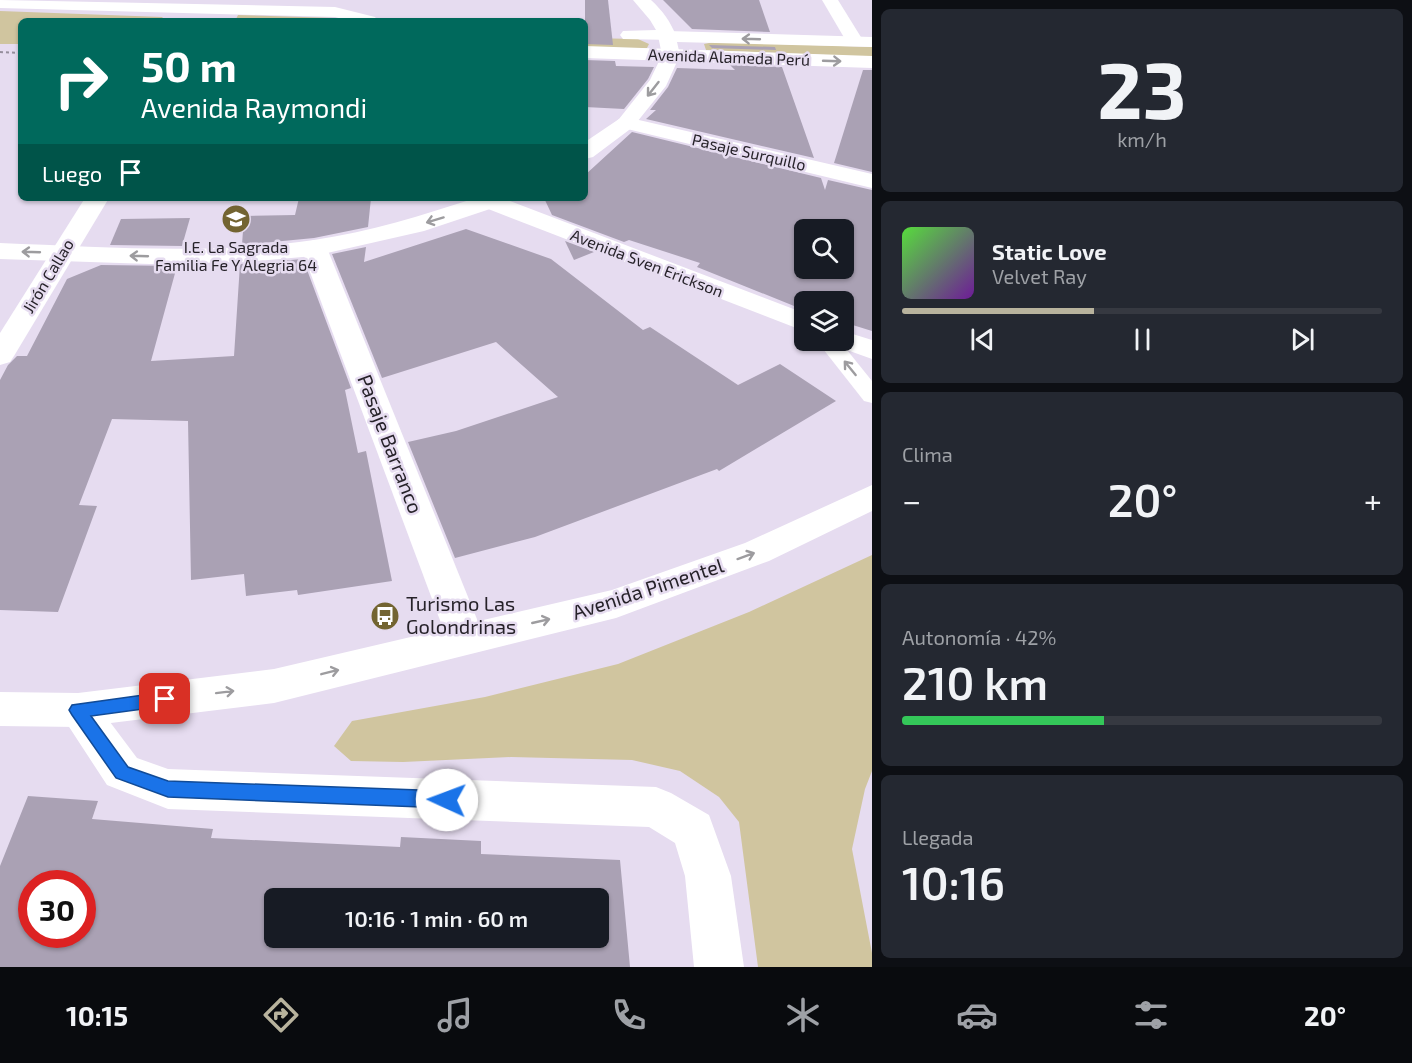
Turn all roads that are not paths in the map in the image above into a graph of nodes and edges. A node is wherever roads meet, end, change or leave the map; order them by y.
1 (641, 0) edge
2 (830, 0) edge
3 (0, 3) edge
4 (217, 10) edge
5 (358, 18) edge
6 (608, 34) dead end
7 (863, 42) edge
8 (669, 45) junction
9 (588, 52) edge
10 (872, 62) edge
11 (626, 123) junction
12 (588, 150) edge
13 (872, 181) edge
14 (95, 201) edge
15 (492, 201) edge
16 (498, 201) edge
17 (314, 248) junction
18 (0, 251) edge
19 (62, 253) junction
20 (794, 319) edge
21 (854, 343) edge
22 (872, 350) edge
23 (836, 351) edge
24 (0, 356) edge
25 (872, 396) edge
26 (872, 497) edge
27 (466, 639) junction
28 (0, 709) edge
29 (78, 710) junction
30 (719, 967) edge

1 - 8 main road
2 - 7 main road
3 - 4 main road
4 - 5 main road
6 - 8 main road, Avenida Alameda Perú
7 -> 8 main road, Avenida Alameda Perú
8 - 9 main road, Avenida Alameda Perú
8 -> 10 main road, Avenida Alameda Perú
8 -> 11 main road
11 - 12 main road
11 - 13 main road, Pasaje Surquillo
14 - 19 main road, Jirón Callao
15 -> 17 main road
16 - 20 main road, Avenida Sven Erickson
17 -> 19 main road
17 - 27 main road, Pasaje Barranco
19 -> 18 main road
19 - 24 main road, Jirón Callao
21 - 22 main road
25 -> 23 lane
27 -> 26 main road, Avenida Pimentel
29 -> 27 main road, Avenida Pimentel
28 - 29 main road, Avenida Pimentel
29 - 30 main road

